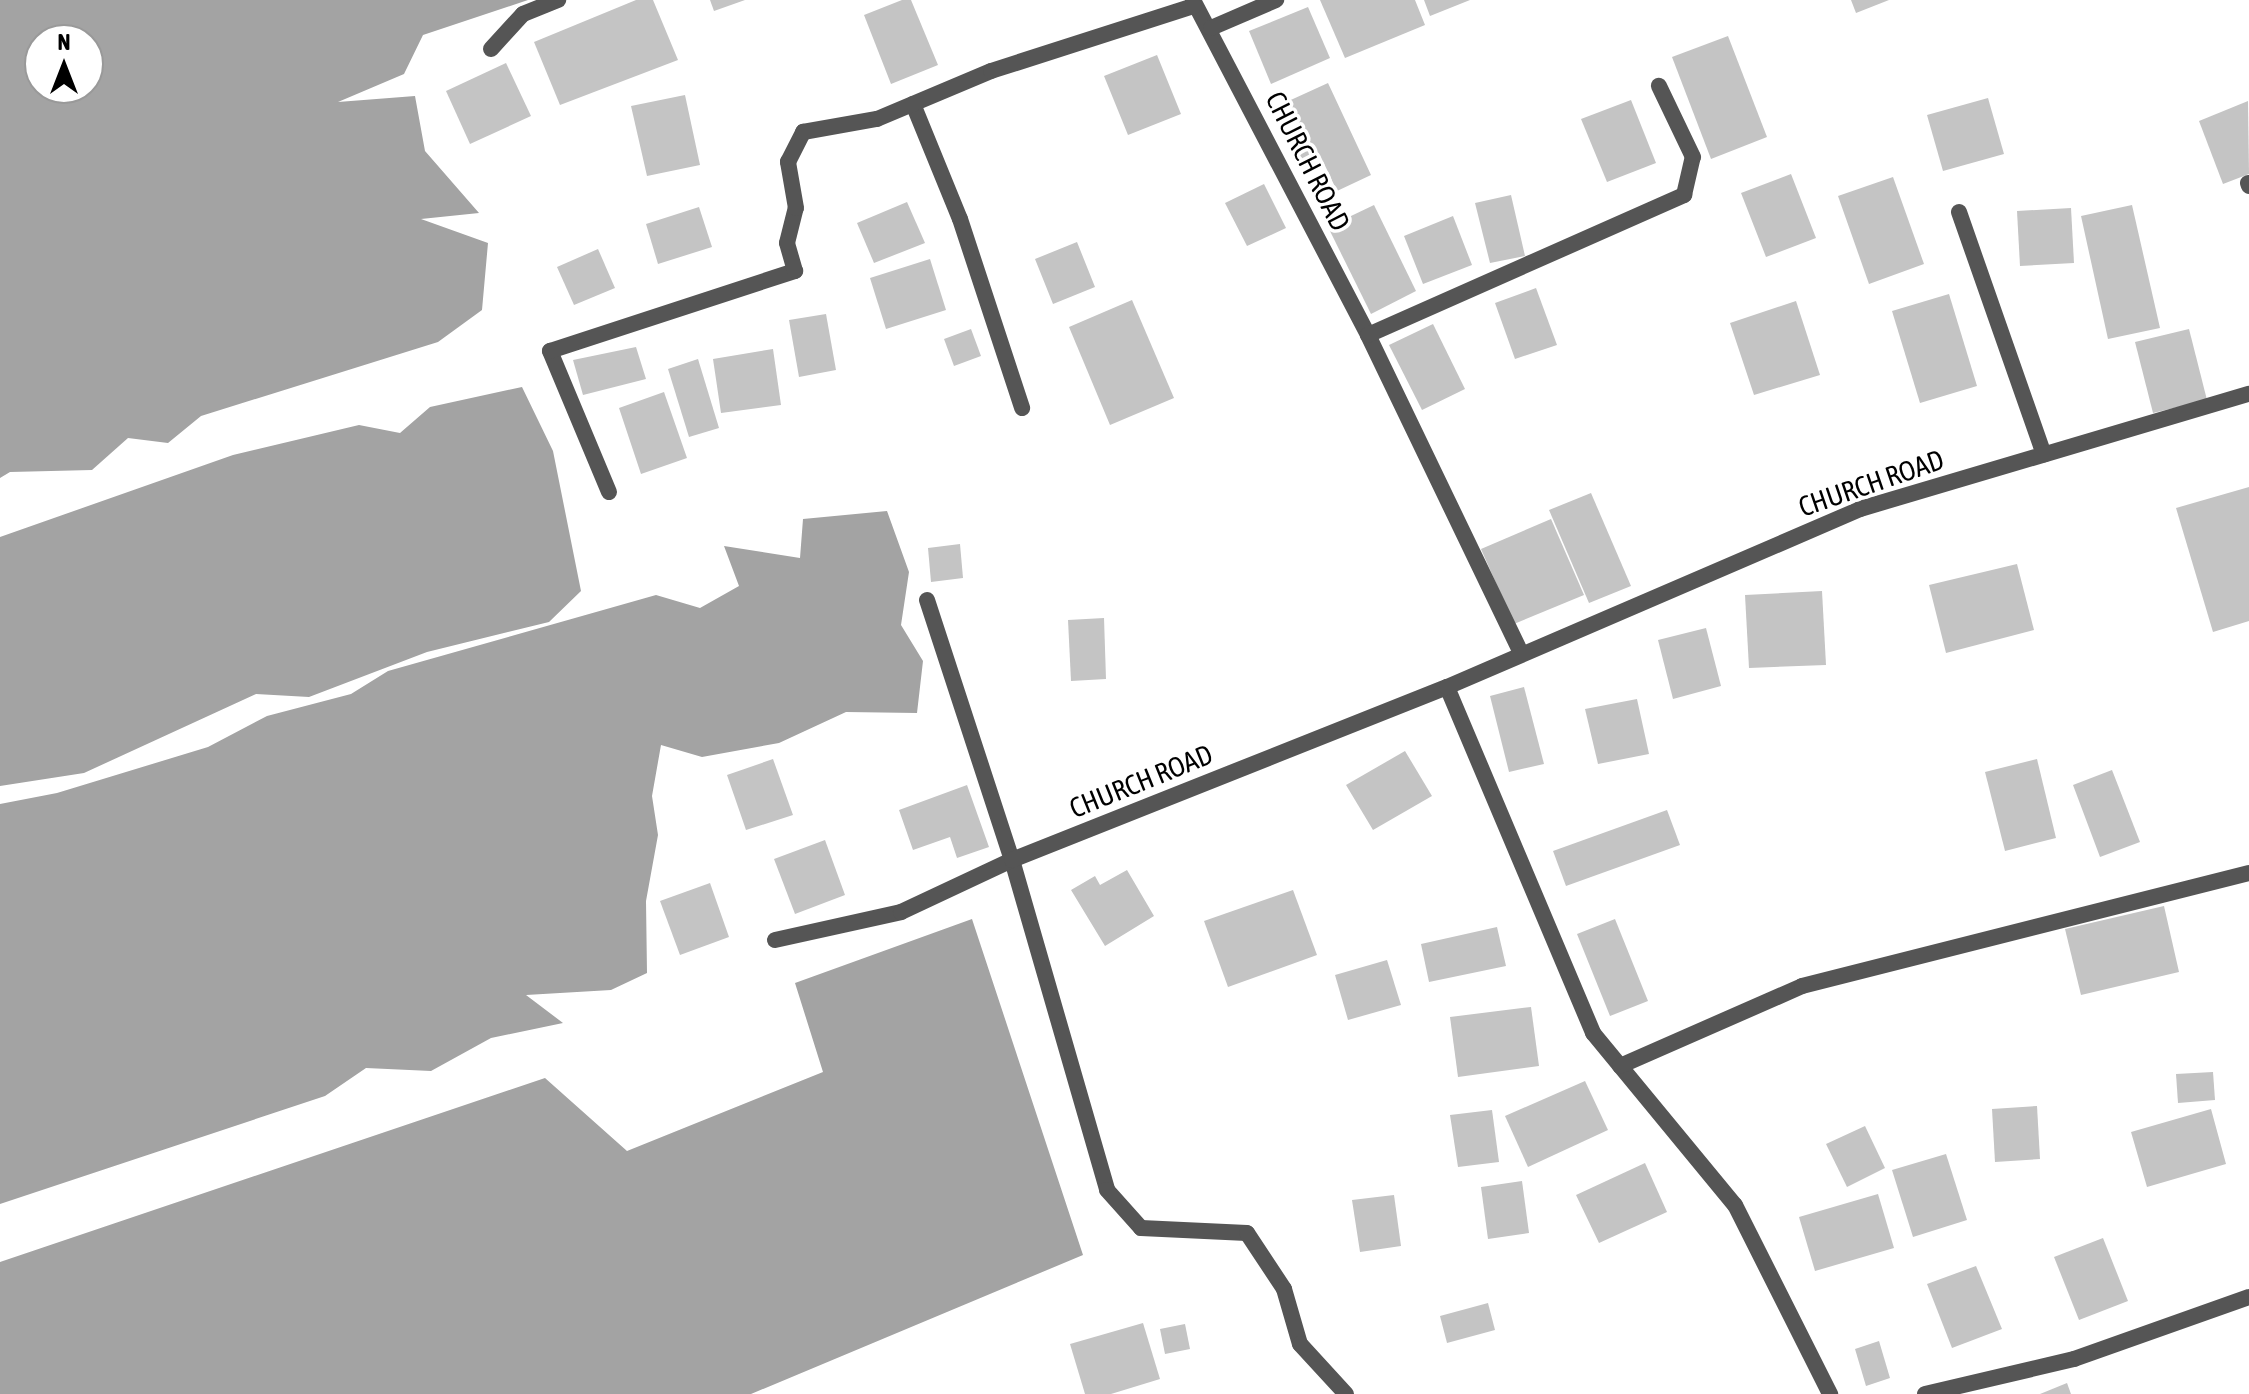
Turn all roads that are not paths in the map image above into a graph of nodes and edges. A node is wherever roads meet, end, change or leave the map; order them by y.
1 (558, 0) edge
2 (1276, 0) edge
3 (1193, 3) edge
4 (1211, 28) junction
5 (491, 49) dead end
6 (1659, 86) dead end
7 (913, 104) junction
8 (1959, 212) dead end
9 (1368, 335) junction
10 (2249, 394) edge
11 (1022, 408) dead end
12 (2044, 455) junction
13 (609, 492) dead end
14 (927, 600) dead end
15 (1520, 651) junction
16 (1447, 687) junction
17 (1012, 860) junction
18 (2249, 873) edge
19 (775, 940) dead end
20 (1620, 1066) junction
21 (2249, 1297) edge
22 (1339, 1393) edge
23 (1830, 1394) edge
24 (1925, 1394) edge

1 - 5 street
2 - 4 street
3 - 4 street, CHURCH ROAD
3 - 7 street
4 - 9 street, CHURCH ROAD
6 - 9 street
7 - 11 street
7 - 13 street
8 - 12 street
9 - 15 street, CHURCH ROAD
10 - 12 street, CHURCH ROAD
12 - 15 street, CHURCH ROAD
14 - 17 street
15 - 16 street, CHURCH ROAD
16 - 17 street, CHURCH ROAD
16 - 20 street
17 - 19 street, CHURCH ROAD
17 - 22 street
18 - 20 street
20 - 23 street
21 - 24 street

